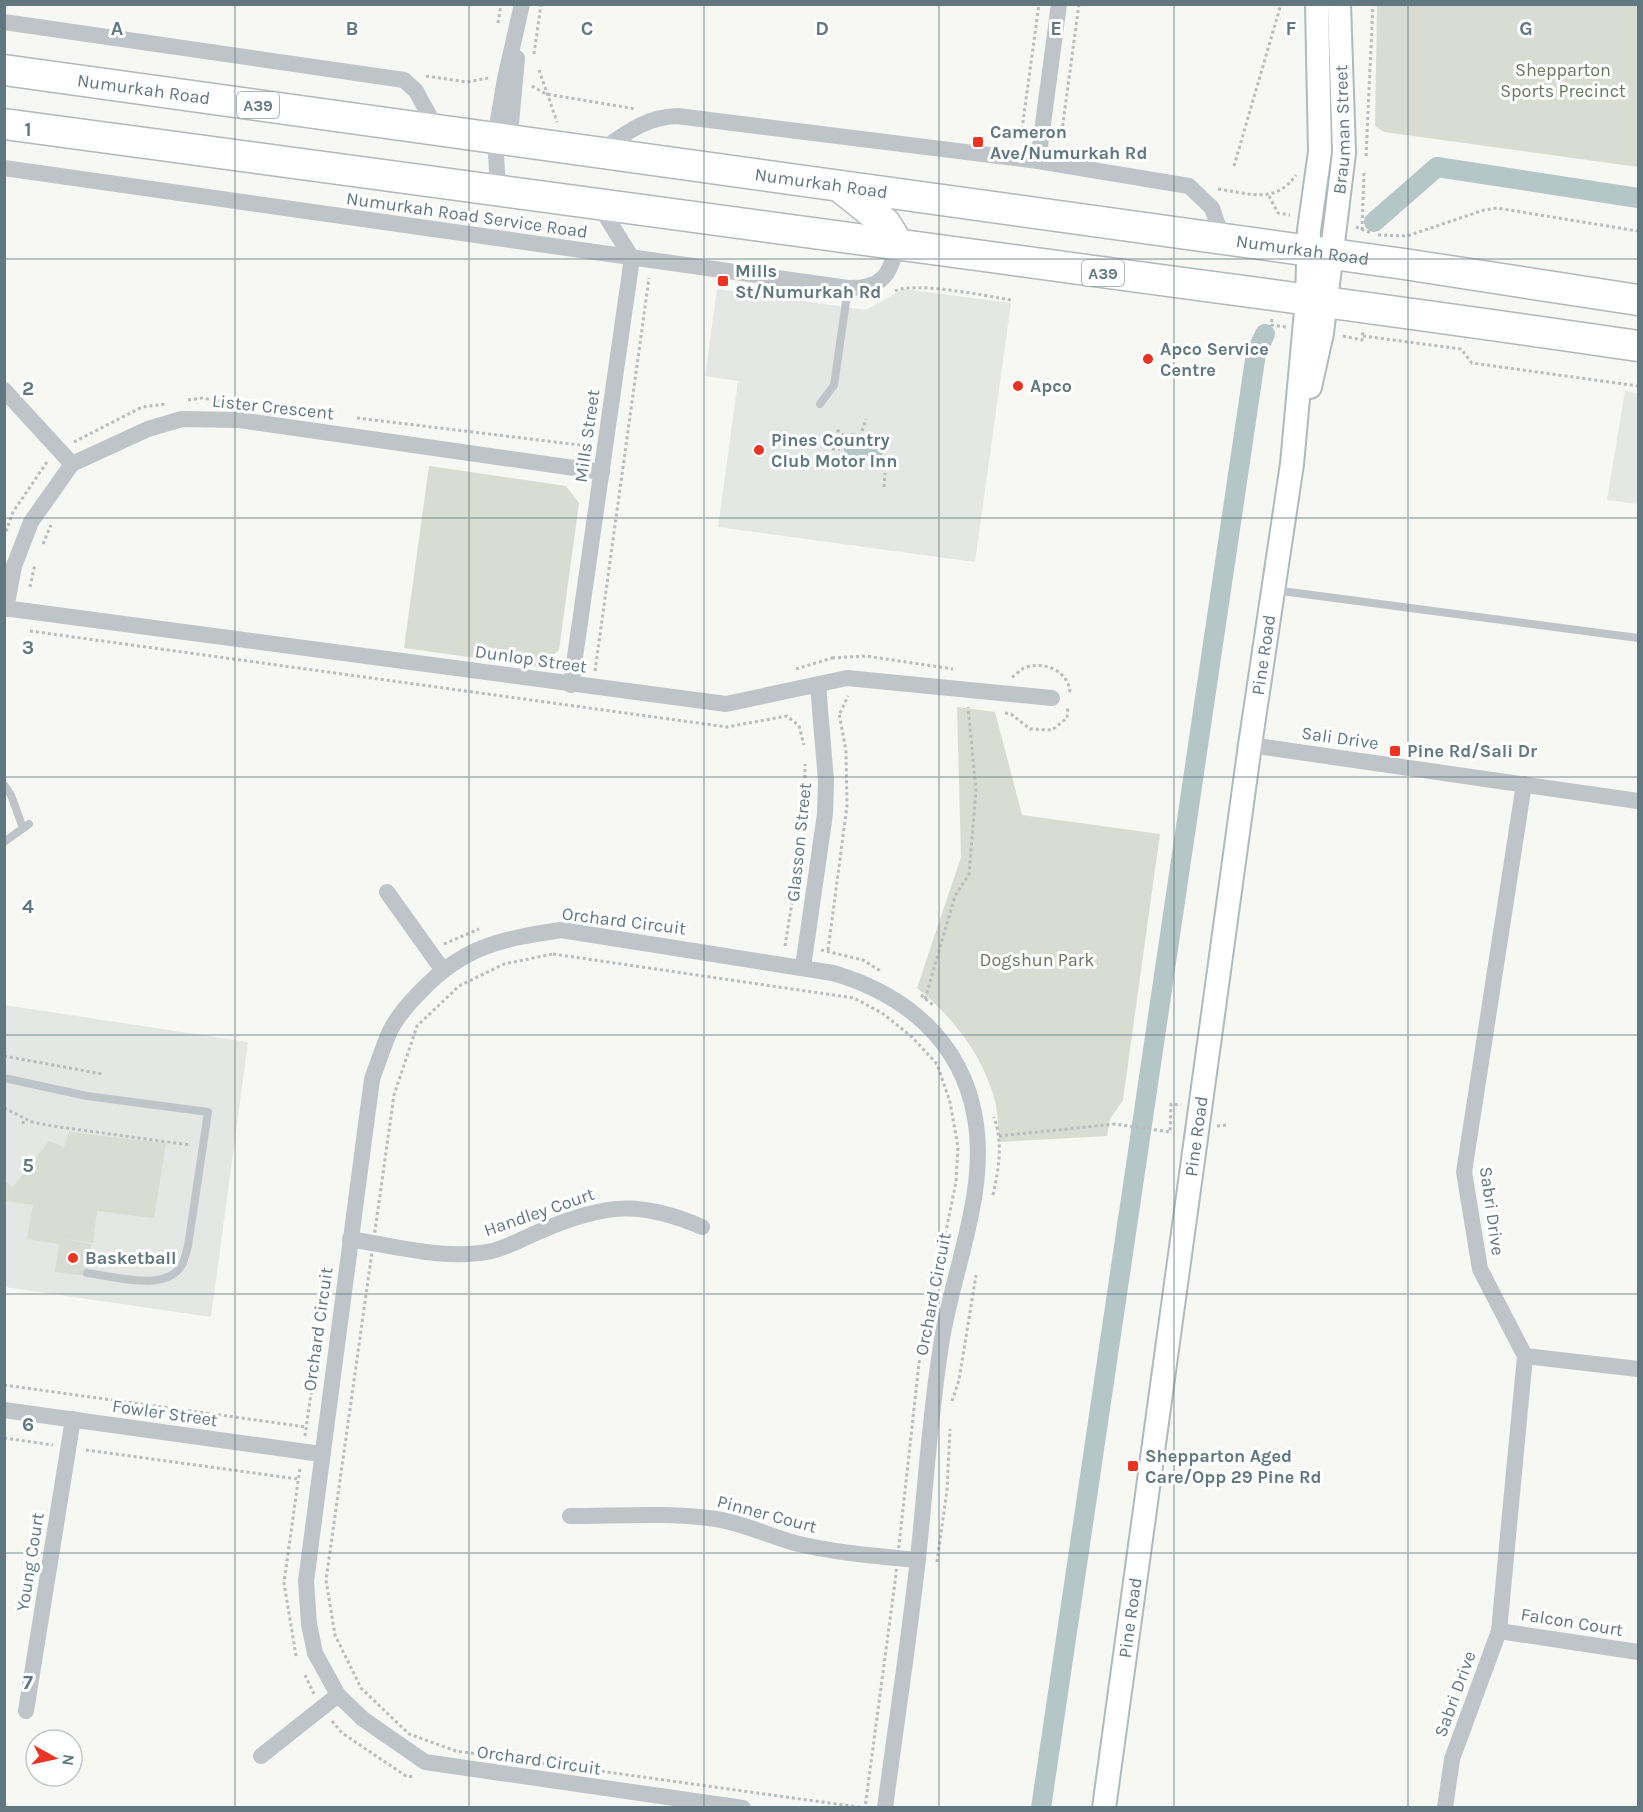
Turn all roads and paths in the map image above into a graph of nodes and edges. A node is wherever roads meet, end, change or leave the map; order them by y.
1 (522, 4) edge
2 (541, 4) edge
3 (1040, 4) edge
4 (1059, 4) edge
5 (1079, 4) edge
6 (1281, 4) edge
7 (1317, 4) edge
8 (1339, 4) edge
9 (1373, 4) edge
10 (4, 22) edge
11 (533, 59) dead end
12 (4, 69) edge
13 (4, 124) edge
14 (1022, 129) dead end
15 (437, 130) junction
16 (1061, 138) dead end
17 (503, 139) junction
18 (599, 152) junction
19 (1320, 152) junction
20 (1344, 153) junction
21 (1038, 161) junction
22 (1234, 166) dead end
23 (4, 168) edge
24 (839, 186) junction
25 (1189, 186) junction
26 (498, 188) junction
27 (1269, 196) junction
28 (597, 201) junction
29 (1311, 218) junction
30 (1335, 222) junction
31 (1362, 230) junction
32 (1638, 231) edge
33 (1223, 240) junction
34 (898, 244) junction
35 (1319, 253) junction
36 (632, 258) junction
37 (650, 278) dead end
38 (848, 288) junction
39 (1638, 300) edge
40 (1317, 301) junction
41 (1363, 336) dead end
42 (1638, 346) edge
43 (1638, 386) edge
44 (4, 390) edge
45 (820, 404) dead end
46 (866, 419) dead end
47 (837, 430) dead end
48 (843, 436) dead end
49 (860, 439) dead end
50 (832, 449) dead end
51 (840, 449) dead end
52 (72, 464) junction
53 (602, 472) junction
54 (885, 473) dead end
55 (884, 487) dead end
56 (55, 517) dead end
57 (41, 549) dead end
58 (36, 559) dead end
59 (9, 590) junction
60 (1273, 590) junction
61 (5, 608) edge
62 (28, 631) dead end
63 (1638, 638) edge
64 (789, 672) dead end
65 (605, 674) dead end
66 (840, 680) junction
67 (571, 685) junction
68 (818, 685) junction
69 (1052, 698) dead end
70 (968, 707) dead end
71 (840, 713) dead end
72 (1250, 745) junction
73 (806, 750) dead end
74 (806, 760) dead end
75 (1524, 784) junction
76 (4, 785) edge
77 (1638, 801) edge
78 (805, 824) dead end
79 (4, 842) edge
80 (800, 857) dead end
81 (387, 892) dead end
82 (486, 927) dead end
83 (806, 948) junction
84 (432, 955) junction
85 (803, 968) junction
86 (442, 969) junction
87 (890, 976) dead end
88 (916, 993) dead end
89 (925, 998) junction
90 (937, 1009) dead end
91 (911, 1011) junction
92 (896, 1024) junction
93 (4, 1056) edge
94 (102, 1074) dead end
95 (4, 1078) edge
96 (4, 1108) edge
97 (991, 1108) dead end
98 (1199, 1116) junction
99 (24, 1118) junction
100 (23, 1124) dead end
101 (1227, 1125) dead end
102 (999, 1136) junction
103 (978, 1138) junction
104 (190, 1145) dead end
105 (993, 1199) dead end
106 (702, 1227) dead end
107 (350, 1239) junction
108 (373, 1243) junction
109 (978, 1267) dead end
110 (87, 1273) dead end
111 (1525, 1356) junction
112 (316, 1358) dead end
113 (1638, 1369) edge
114 (4, 1385) edge
115 (951, 1407) dead end
116 (4, 1410) edge
117 (73, 1419) junction
118 (950, 1419) dead end
119 (306, 1427) junction
120 (4, 1438) edge
121 (68, 1447) junction
122 (303, 1451) junction
123 (321, 1454) junction
124 (298, 1479) junction
125 (570, 1516) dead end
126 (897, 1558) junction
127 (918, 1560) junction
128 (935, 1572) dead end
129 (1499, 1631) junction
130 (1638, 1652) edge
131 (298, 1659) dead end
132 (303, 1669) dead end
133 (338, 1695) junction
134 (321, 1709) junction
135 (26, 1712) dead end
136 (261, 1756) dead end
137 (418, 1778) dead end
138 (865, 1807) edge
139 (743, 1808) edge
140 (885, 1808) edge
141 (1104, 1808) edge
142 (1445, 1808) edge

1 - 17 street
2 - 11 path
3 - 14 path
4 - 21 street
5 - 16 path
6 - 22 path
7 - 19 street, Brauman Street
8 - 20 street, Brauman Street
9 - 31 path
10 - 15 street
12 - 15 highway, Numurkah Road / A39
13 - 26 highway, A39
15 - 17 highway, Numurkah Road / A39
17 - 18 highway, Numurkah Road / A39
17 - 26 street
18 - 21 street
18 - 24 highway, Numurkah Road / A39
19 - 20 street
19 - 27 path
19 - 29 street, Brauman Street
20 - 30 street, Brauman Street
21 - 25 street
23 - 36 street, Numurkah Road Service Road
24 - 33 highway, Numurkah Road / A39
24 - 34 highway
25 - 27 path
25 - 33 street
26 - 28 highway, A39
27 - 29 path
28 - 34 highway, A39
28 - 36 street
29 - 35 street, Brauman Street
30 - 31 path
30 - 35 street, Brauman Street
31 - 32 path
33 - 35 highway, Numurkah Road / A39
34 - 38 street, Numurkah Road Service Road
34 - 40 highway, A39
35 - 39 highway, Numurkah Road / A39
35 - 40 street, Pine Road
36 - 38 street, Numurkah Road Service Road
36 - 53 street, Mills Street
37 - 65 path
38 - 45 lane
40 - 42 highway, A39
40 - 60 street, Pine Road
41 - 43 path
44 - 52 street
46 - 49 path
47 - 48 path
50 - 51 path
52 - 53 street, Lister Crescent
52 - 59 street
53 - 67 street, Mills Street
54 - 55 path
56 - 57 path
58 - 59 path
59 - 61 street
60 - 63 lane
60 - 72 street, Pine Road
61 - 67 street, Dunlop Street
62 - 73 path
64 - 66 path
66 - 68 street, Dunlop Street
66 - 69 street, Dunlop Street
66 - 71 path
67 - 68 street, Dunlop Street
68 - 83 street, Glasson Street
70 - 89 path
72 - 75 street, Sali Drive
72 - 98 street, Pine Road
74 - 78 path
75 - 77 street, Sali Drive
75 - 111 street, Sabri Drive
76 - 79 lane
80 - 83 path
81 - 84 street
82 - 84 path
83 - 85 street, Glasson Street
83 - 87 path
84 - 86 street
85 - 86 street, Orchard Circuit
85 - 91 street, Orchard Circuit
86 - 107 street, Orchard Circuit
88 - 89 path
89 - 90 path
89 - 91 path
91 - 92 path
91 - 103 street, Orchard Circuit
92 - 108 path
92 - 126 path
93 - 94 path
95 - 110 lane
96 - 99 path
97 - 102 path
98 - 101 path
98 - 102 path
98 - 141 street, Pine Road
99 - 100 path
99 - 104 path
102 - 103 path
102 - 105 path
103 - 127 street, Orchard Circuit
106 - 108 street, Handley Court
107 - 108 street, Handley Court
107 - 123 street, Orchard Circuit
108 - 138 path
109 - 115 path
111 - 113 street
111 - 129 street, Sabri Drive
112 - 119 path
114 - 119 path
116 - 117 street, Fowler Street
117 - 121 street, Young Court
117 - 122 street, Fowler Street
118 - 128 path
119 - 122 path
120 - 121 path
121 - 124 path
121 - 135 street, Young Court
122 - 123 street, Fowler Street
122 - 124 path
123 - 133 street, Orchard Circuit
124 - 131 path
125 - 126 street, Pinner Court
126 - 127 street, Pinner Court
126 - 138 path
127 - 140 street, Orchard Circuit
129 - 130 street, Falcon Court
129 - 142 street, Sabri Drive
132 - 134 path
133 - 134 street
133 - 139 street, Orchard Circuit
134 - 136 street
134 - 137 path

